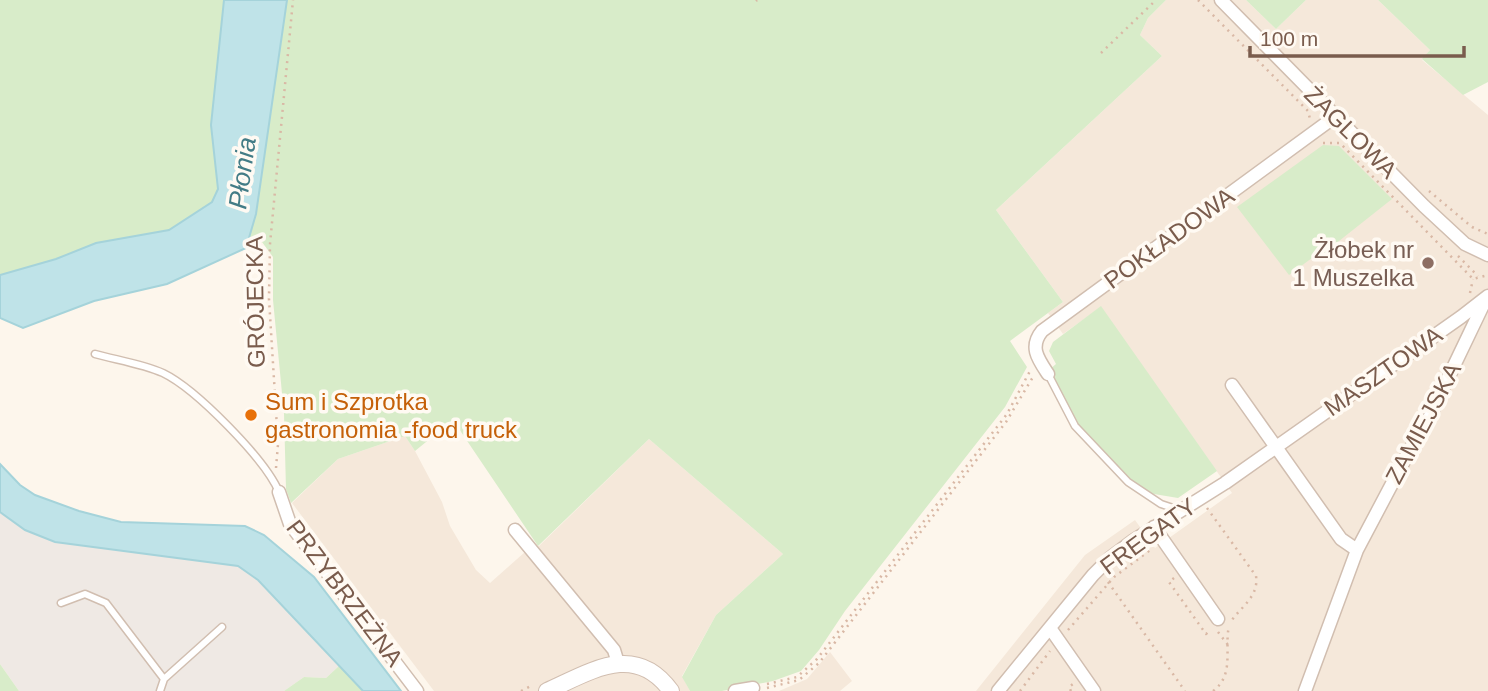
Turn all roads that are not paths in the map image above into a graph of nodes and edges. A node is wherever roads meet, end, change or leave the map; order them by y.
1 (1221, 0) edge
2 (1336, 116) junction
3 (1488, 255) edge
4 (1488, 295) edge
5 (95, 354) dead end
6 (1044, 369) joint
7 (1232, 386) dead end
8 (1275, 447) junction
9 (1225, 482) joint
10 (279, 492) joint
11 (1181, 510) junction
12 (1154, 527) junction
13 (515, 530) dead end
14 (1357, 550) junction
15 (61, 603) dead end
16 (1218, 619) dead end
17 (222, 627) dead end
18 (1050, 628) junction
19 (618, 663) junction
20 (164, 679) junction
21 (753, 688) road end
22 (160, 691) edge
23 (417, 691) edge
24 (547, 691) edge
25 (671, 691) edge
26 (735, 691) edge
27 (998, 691) edge
28 (1094, 691) edge
29 (1305, 691) edge

1 - 2 street, ŻAGLOWA
2 - 3 street, ŻAGLOWA
2 - 6 street, POKŁADOWA
4 - 8 street, MASZTOWA
4 - 14 street, ZAMIEJSKA
5 - 10 lane
6 - 11 lane
7 - 8 street
8 - 9 street, MASZTOWA
8 - 14 street
9 - 11 street, FREGATY
10 - 23 street, PRZYBRZEŻNA
11 - 12 street, FREGATY
12 - 16 street
12 - 18 street, FREGATY
13 - 19 street
14 - 29 street, ZAMIEJSKA
15 - 20 lane
17 - 20 lane
18 - 27 street, FREGATY
18 - 28 street
19 - 24 street
19 - 25 street
20 - 22 lane
21 - 26 street

